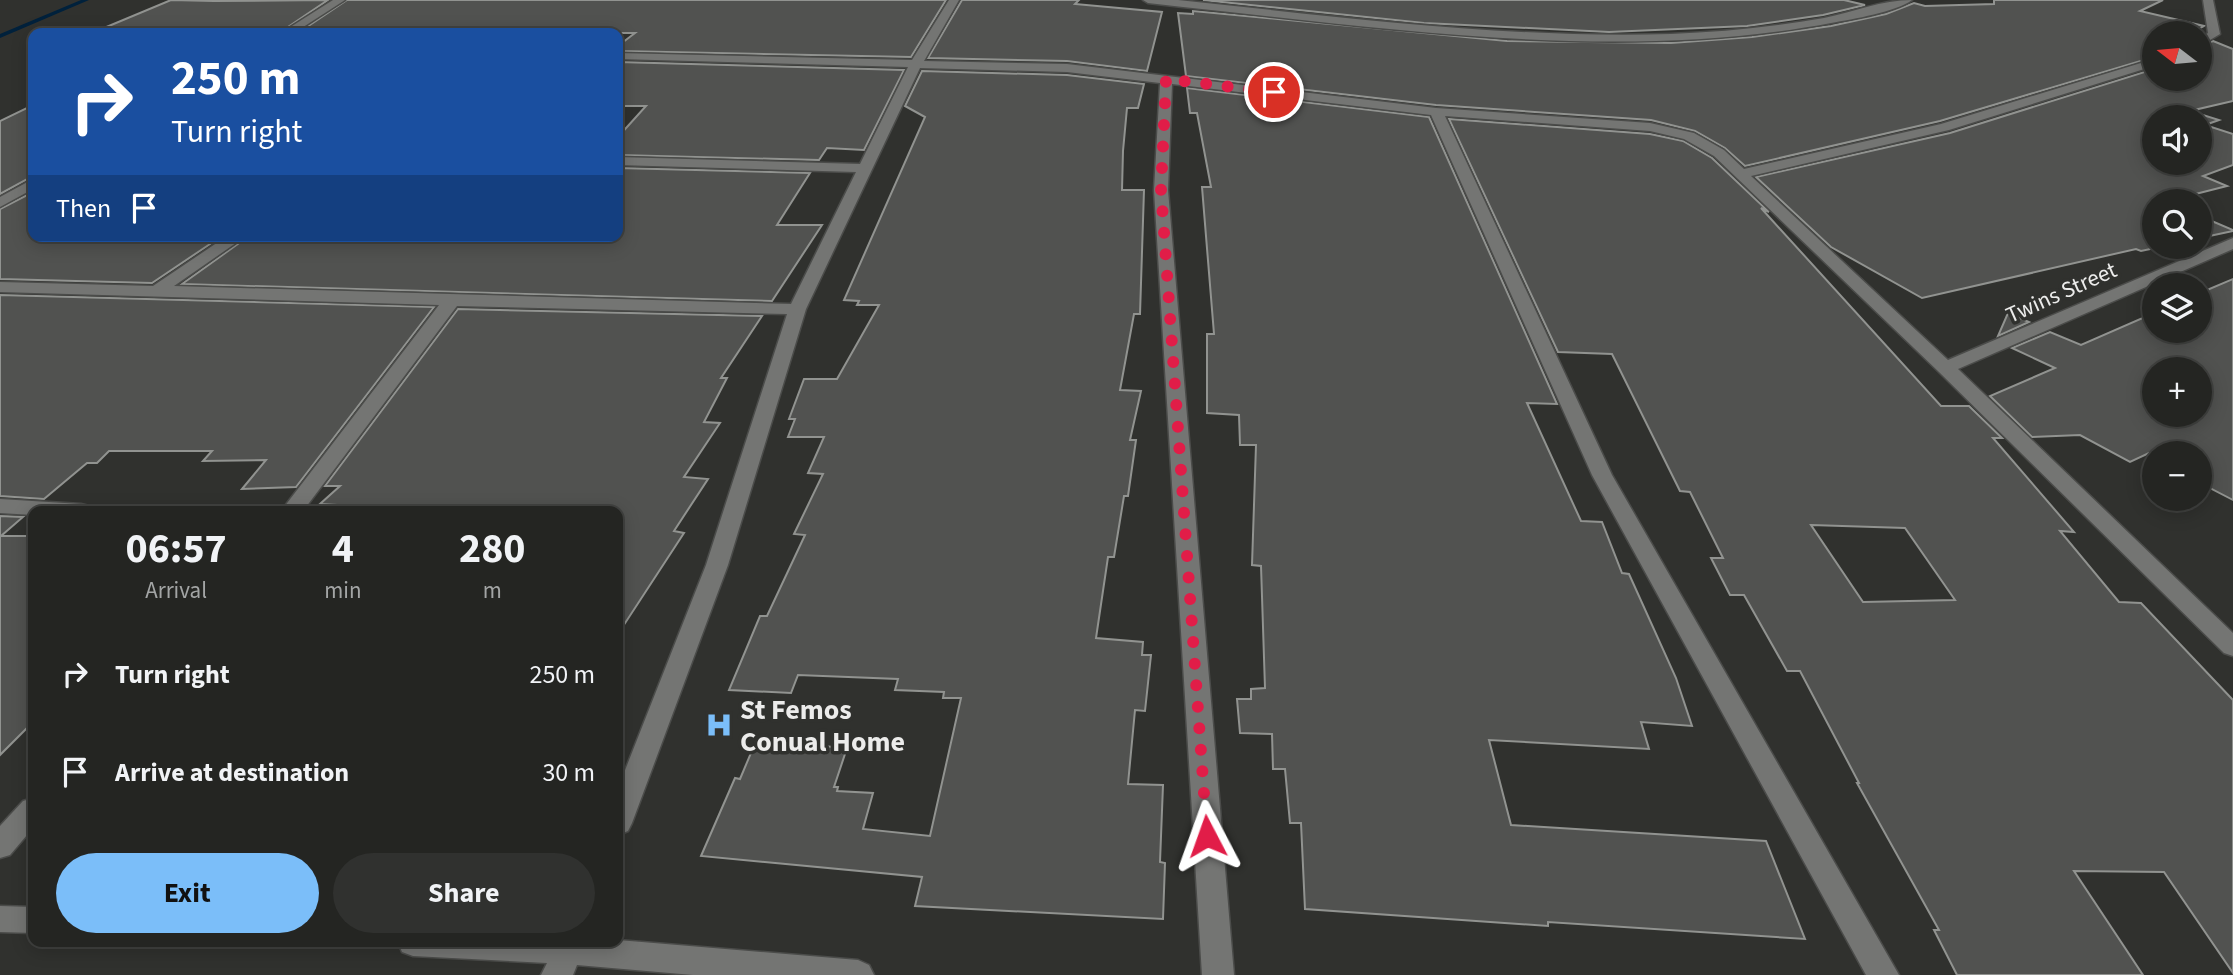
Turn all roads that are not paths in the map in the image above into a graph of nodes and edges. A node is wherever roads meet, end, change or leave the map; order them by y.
1 (340, 0) edge
2 (954, 0) edge
3 (1148, 0) edge
4 (1907, 0) edge
5 (2208, 0) edge
6 (2212, 21) edge
7 (295, 28) edge
8 (623, 56) edge
9 (915, 65) junction
10 (2142, 66) edge
11 (1166, 79) junction
12 (1436, 112) junction
13 (623, 161) edge
14 (864, 168) junction
15 (1740, 174) junction
16 (28, 186) edge
17 (0, 202) edge
18 (229, 242) edge
19 (2233, 243) edge
20 (0, 287) edge
21 (159, 289) junction
22 (453, 299) junction
23 (797, 309) junction
24 (1946, 368) junction
25 (0, 506) edge
26 (296, 506) edge
27 (28, 508) edge
28 (2233, 647) edge
29 (623, 811) edge
30 (28, 815) edge
31 (0, 846) edge
32 (0, 919) edge
33 (28, 920) edge
34 (468, 947) edge
35 (566, 956) edge
36 (858, 975) edge
37 (1218, 975) edge
38 (1883, 975) edge

1 - 7 street
2 - 9 street
3 - 4 street
5 - 6 street
8 - 9 street
9 - 11 street
9 - 14 street
10 - 15 street
11 - 12 street
11 - 37 street
12 - 15 street
12 - 38 street
13 - 14 street
14 - 23 street
15 - 24 street
16 - 17 street
18 - 21 street
19 - 24 street, Twins Street
20 - 21 street
21 - 22 street
22 - 23 street
22 - 26 street
23 - 29 street
24 - 28 street
25 - 27 street
30 - 31 street
32 - 33 street
34 - 35 street
35 - 36 street

